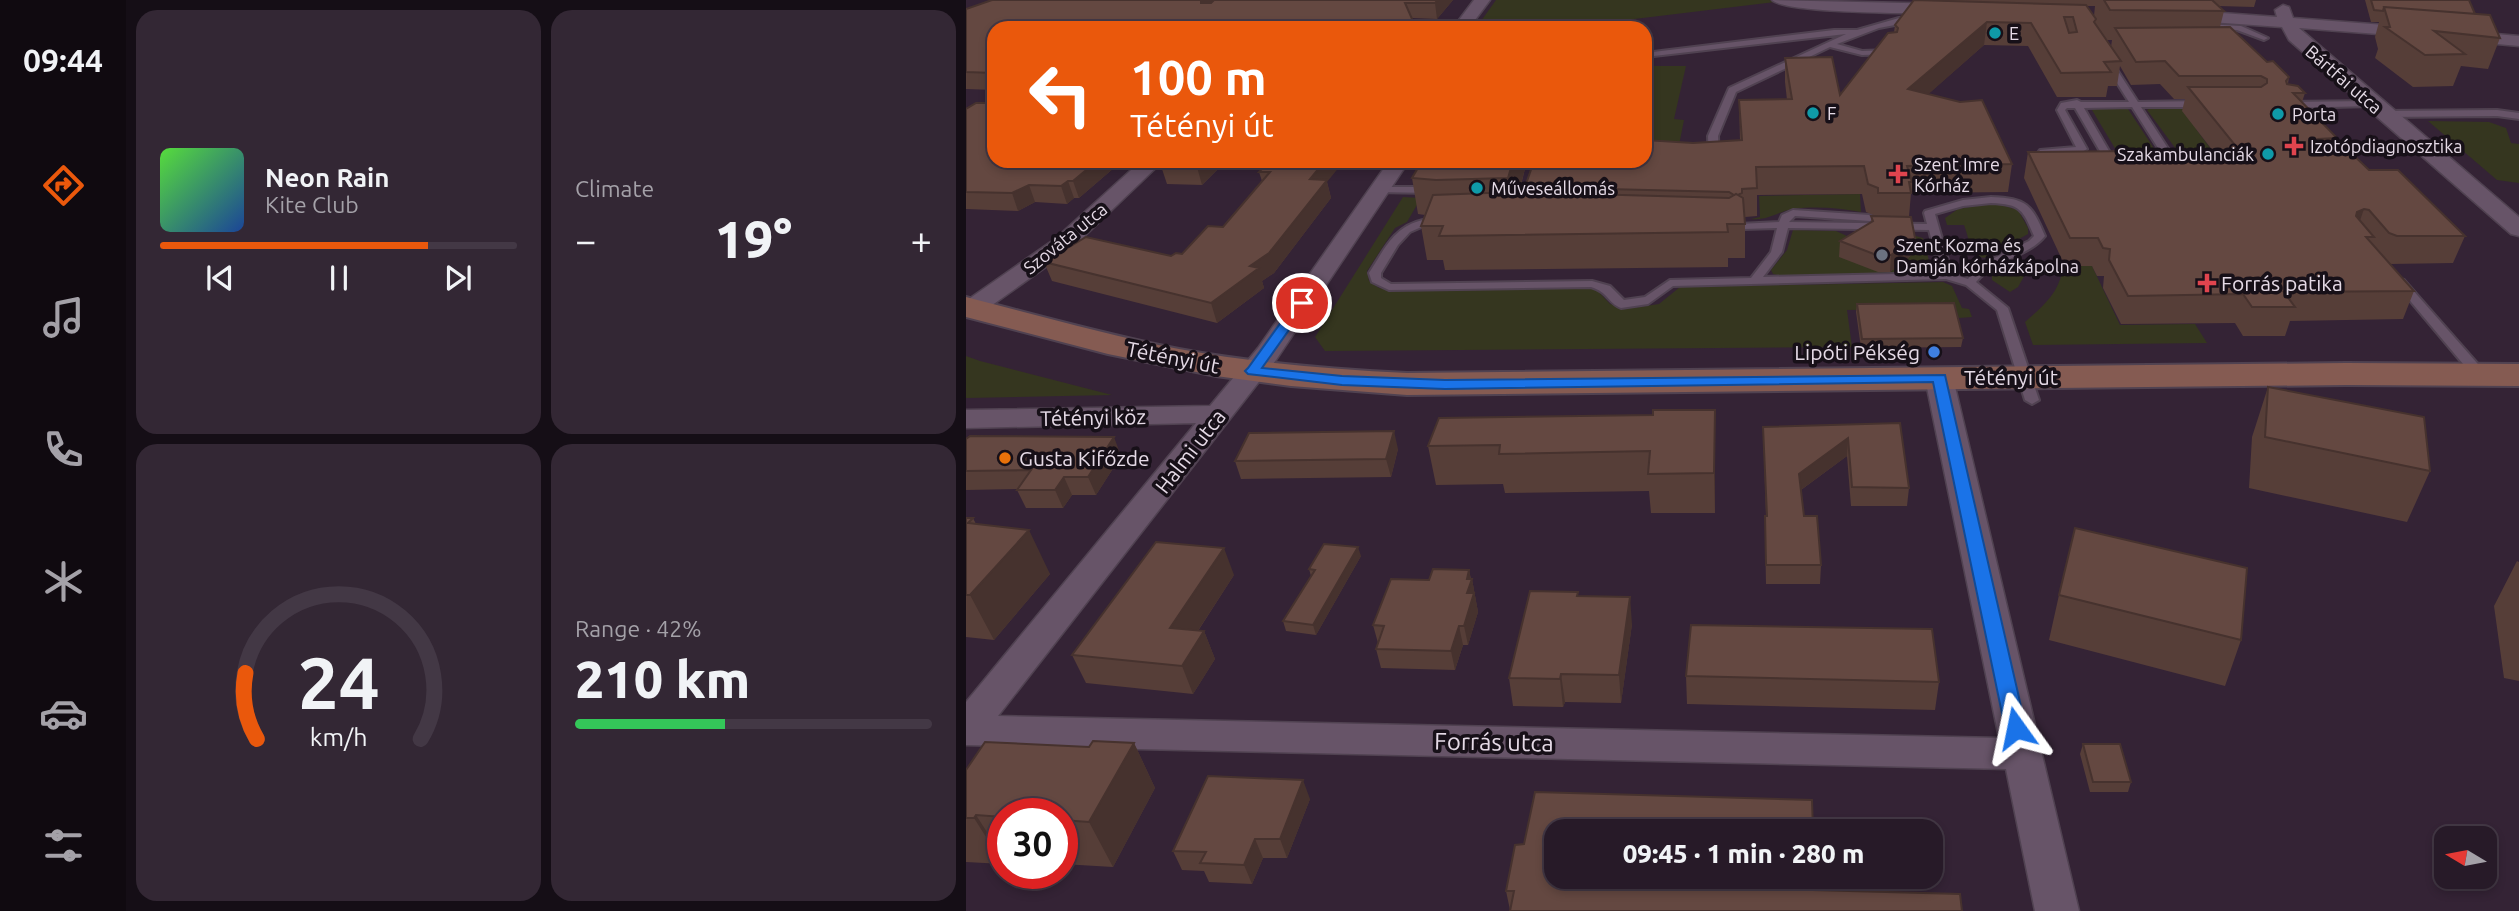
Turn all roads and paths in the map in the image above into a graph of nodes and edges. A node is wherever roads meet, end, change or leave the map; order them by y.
1 (1482, 0) edge
2 (1780, 0) edge
3 (2285, 0) edge
4 (1906, 4) edge
5 (1962, 9) edge
6 (2171, 15) edge
7 (1948, 19) edge
8 (1466, 21) edge
9 (2286, 21) junction
10 (1825, 23) dead end
11 (2223, 27) edge
12 (1834, 32) junction
13 (1859, 33) junction
14 (2264, 38) dead end
15 (2519, 41) edge
16 (1833, 45) junction
17 (1890, 52) edge
18 (2102, 52) edge
19 (1652, 54) edge
20 (2077, 103) junction
21 (2134, 103) junction
22 (2210, 104) edge
23 (2286, 105) edge
24 (2377, 108) junction
25 (2519, 116) edge
26 (2130, 162) edge
27 (2152, 162) edge
28 (1699, 163) edge
29 (1145, 168) edge
30 (1394, 168) edge
31 (2049, 170) edge
32 (1379, 190) junction
33 (1433, 190) edge
34 (1454, 221) edge
35 (1783, 225) junction
36 (1743, 226) edge
37 (1933, 227) junction
38 (2519, 229) edge
39 (2393, 274) edge
40 (1947, 276) junction
41 (1754, 281) junction
42 (1970, 283) junction
43 (968, 316) edge
44 (2479, 374) junction
45 (2519, 374) edge
46 (1942, 389) junction
47 (2028, 389) junction
48 (1236, 393) junction
49 (2519, 397) edge
50 (966, 419) edge
51 (966, 729) edge
52 (2021, 754) junction
53 (2057, 911) edge

1 - 8 street
2 - 4 street
3 - 9 street
4 - 5 street
6 - 9 street
7 - 13 lane
9 - 15 street
9 - 24 street, Bártfai utca
10 - 12 lane
11 - 14 lane
12 - 13 lane
12 - 19 lane
13 - 16 lane
16 - 17 lane
16 - 28 lane
18 - 21 lane
20 - 21 lane
20 - 26 lane
20 - 31 lane
21 - 22 lane
21 - 27 lane
23 - 24 lane
24 - 25 lane
24 - 38 street, Bártfai utca
29 - 43 street, Szováta utca
30 - 32 street, Halmi utca
32 - 33 lane
32 - 48 street, Halmi utca
34 - 41 lane
35 - 36 lane
35 - 37 lane
35 - 41 lane
37 - 40 lane
37 - 42 lane
39 - 44 lane
40 - 41 lane
40 - 42 lane
42 - 47 lane
43 - 48 main road, Tétényi út
44 - 45 main road, Tétényi út
44 - 47 main road, Tétényi út
46 - 47 main road, Tétényi út
46 - 48 main road, Tétényi út
46 - 52 street
47 - 49 main road, Tétényi út
48 - 50 street, Tétényi köz
48 - 51 street, Halmi utca
51 - 52 street, Forrás utca
52 - 53 street

